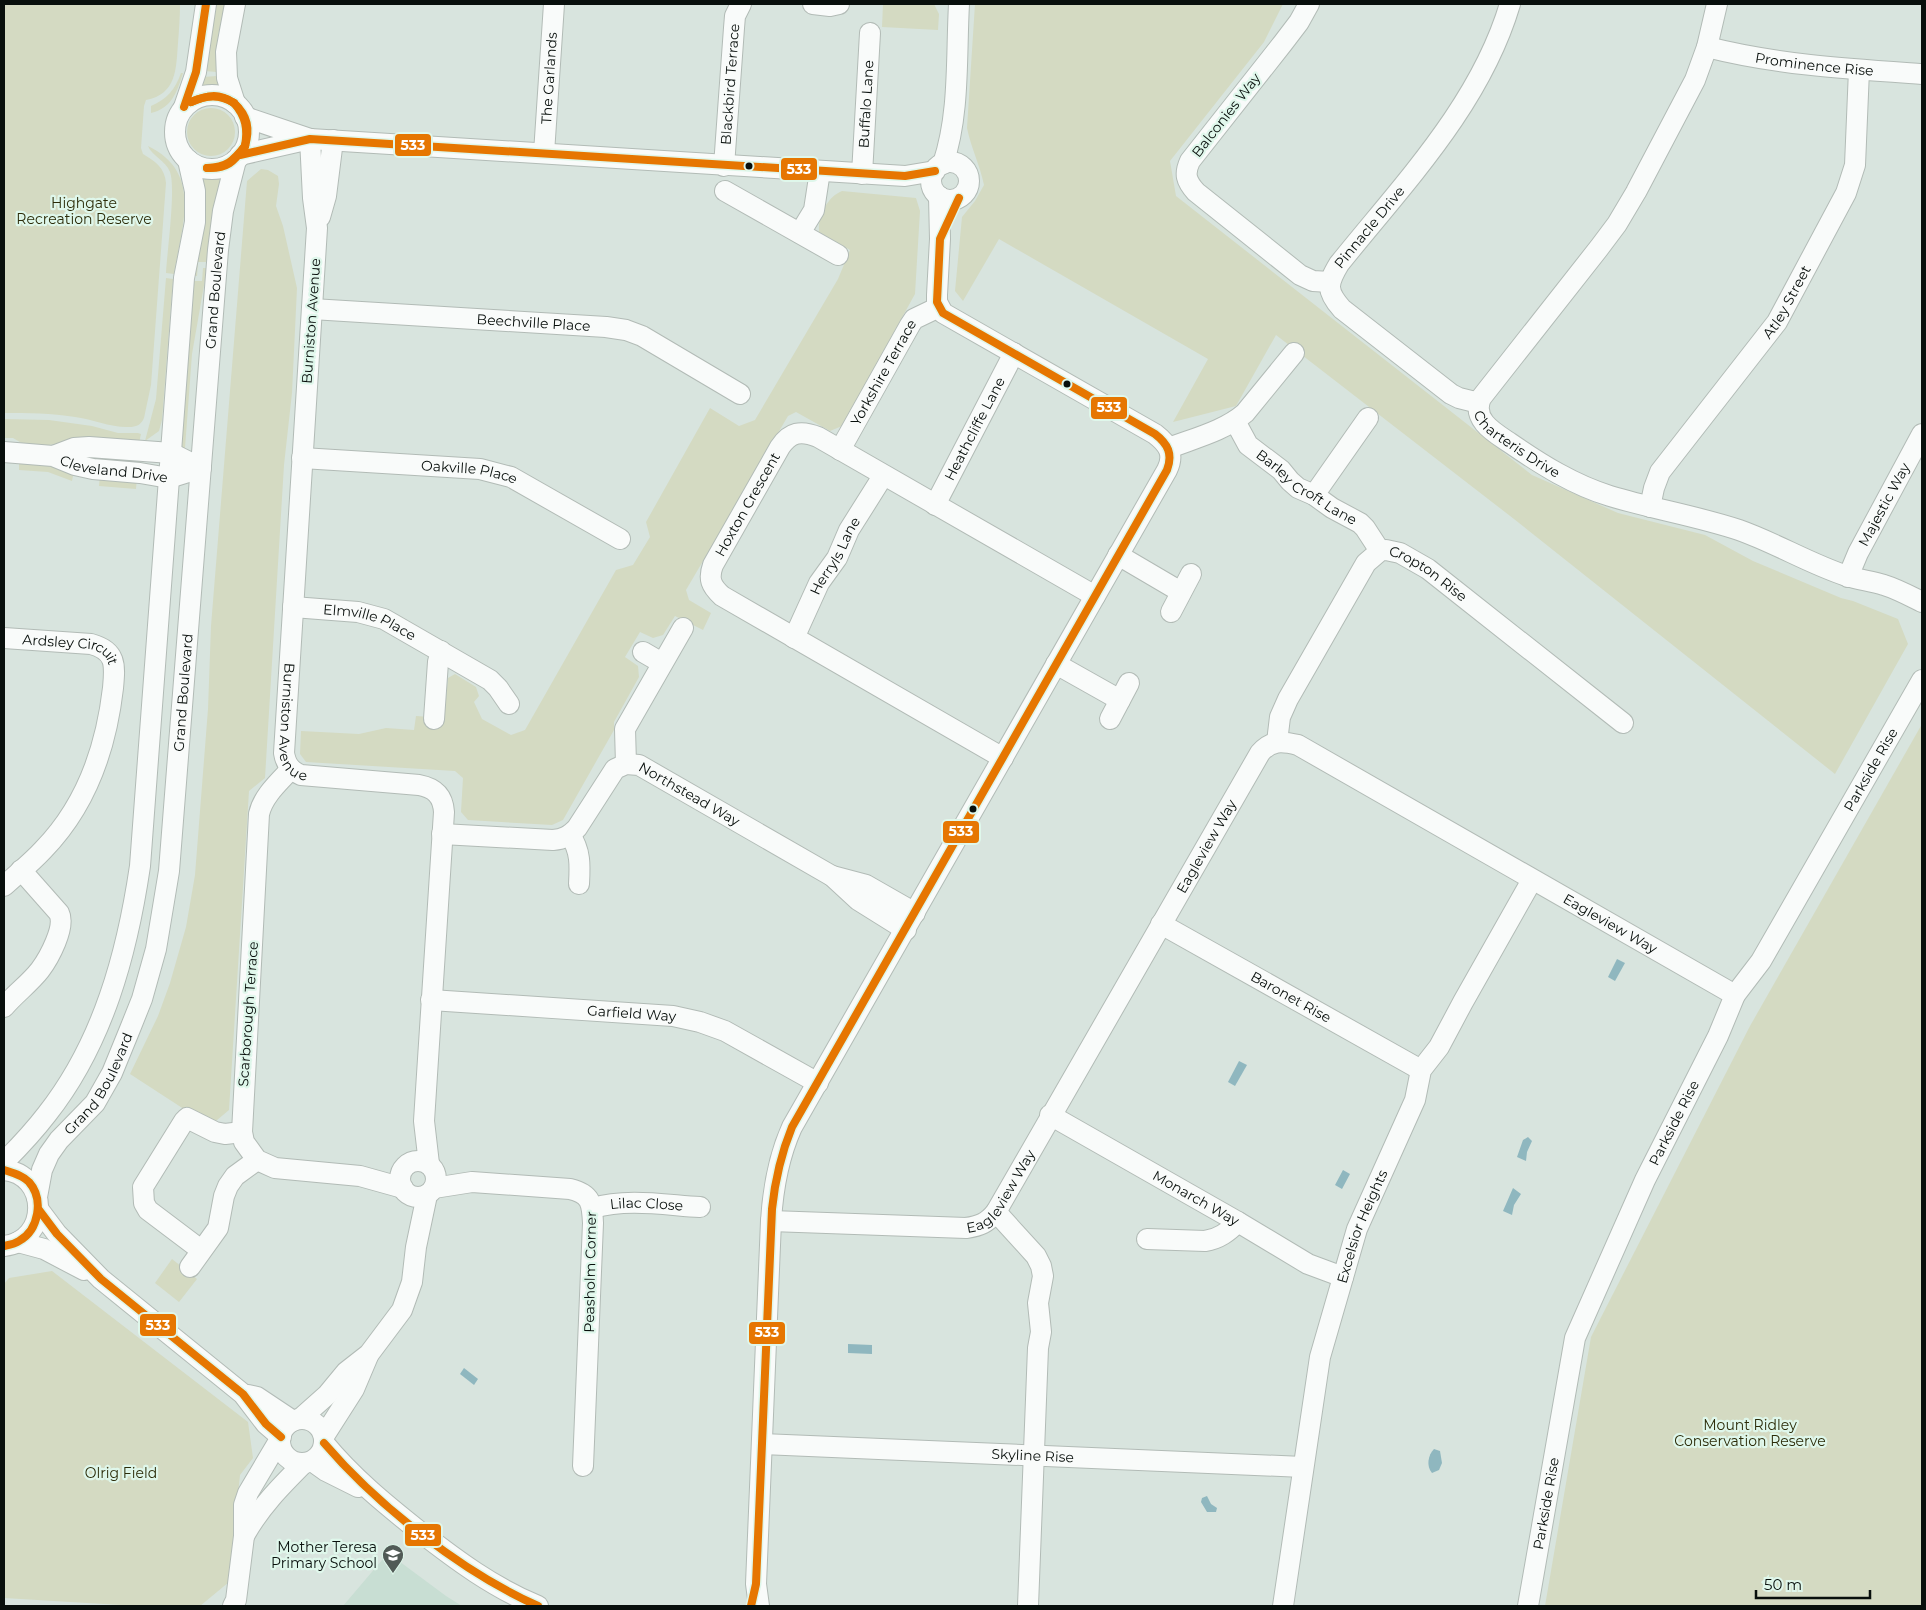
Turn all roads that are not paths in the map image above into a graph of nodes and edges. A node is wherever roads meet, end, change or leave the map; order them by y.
1 (206, 4) edge
2 (235, 4) edge
3 (554, 4) edge
4 (742, 4) edge
5 (813, 4) edge
6 (840, 4) edge
7 (959, 4) edge
8 (1309, 4) edge
9 (1510, 4) edge
10 (1717, 4) edge
11 (870, 33) dead end
12 (1707, 46) junction
13 (1859, 70) junction
14 (1922, 74) edge
15 (184, 107) junction
16 (240, 110) junction
17 (954, 119) junction
18 (310, 139) junction
19 (333, 140) junction
20 (544, 153) junction
21 (238, 157) junction
22 (188, 160) junction
23 (724, 166) junction
24 (962, 167) junction
25 (820, 171) junction
26 (862, 174) junction
27 (937, 180) junction
28 (725, 191) dead end
29 (959, 198) junction
30 (317, 228) junction
31 (800, 234) junction
32 (940, 239) junction
33 (838, 255) dead end
34 (1330, 282) junction
35 (939, 307) junction
36 (312, 309) junction
37 (1014, 353) junction
38 (1294, 353) dead end
39 (740, 394) dead end
40 (1479, 403) junction
41 (1368, 418) dead end
42 (1235, 421) junction
43 (1922, 434) edge
44 (1169, 448) junction
45 (840, 450) junction
46 (4, 452) edge
47 (171, 453) junction
48 (53, 456) junction
49 (302, 458) junction
50 (201, 468) junction
51 (883, 476) junction
52 (169, 478) junction
53 (1314, 495) junction
54 (935, 505) junction
55 (1650, 507) junction
56 (620, 538) dead end
57 (1380, 552) junction
58 (1118, 555) junction
59 (1191, 574) dead end
60 (1848, 577) junction
61 (1181, 592) junction
62 (1095, 596) junction
63 (1922, 602) edge
64 (293, 607) junction
65 (1170, 612) dead end
66 (683, 628) dead end
67 (4, 638) edge
68 (794, 638) junction
69 (441, 651) junction
70 (643, 652) dead end
71 (662, 663) junction
72 (1056, 664) junction
73 (1922, 680) edge
74 (1129, 683) dead end
75 (1120, 700) junction
76 (509, 704) dead end
77 (434, 719) dead end
78 (1110, 719) dead end
79 (1623, 722) dead end
80 (1277, 742) junction
81 (1003, 758) junction
82 (626, 764) junction
83 (291, 769) junction
84 (442, 834) junction
85 (570, 836) junction
86 (21, 870) junction
87 (1532, 880) junction
88 (579, 884) dead end
89 (4, 886) edge
90 (911, 922) junction
91 (1161, 924) junction
92 (1735, 995) junction
93 (431, 1000) junction
94 (4, 1006) edge
95 (1421, 1070) junction
96 (818, 1083) junction
97 (1050, 1115) junction
98 (242, 1132) junction
99 (257, 1160) junction
100 (4, 1162) edge
101 (4, 1170) edge
102 (419, 1179) junction
103 (38, 1203) junction
104 (700, 1207) dead end
105 (593, 1208) junction
106 (996, 1212) junction
107 (771, 1221) junction
108 (1238, 1222) junction
109 (1147, 1239) dead end
110 (8, 1246) edge
111 (1343, 1277) junction
112 (101, 1279) junction
113 (369, 1354) junction
114 (288, 1429) junction
115 (324, 1440) junction
116 (762, 1444) junction
117 (1034, 1454) junction
118 (308, 1462) junction
119 (583, 1466) dead end
120 (1303, 1467) junction
121 (373, 1495) junction
122 (244, 1536) junction
123 (756, 1584) junction
124 (233, 1606) edge
125 (538, 1606) edge
126 (751, 1606) edge
127 (759, 1606) edge
128 (1028, 1606) edge
129 (1283, 1606) edge
130 (1528, 1606) edge

1 - 15 street
2 - 16 street
3 - 20 street, The Garlands
4 - 23 street, Blackbird Terrace
5 - 6 street
7 - 17 street
8 - 34 street, Balconies Way
9 - 34 street, Pinnacle Drive
10 - 12 street, Charteris Drive
11 - 26 street, Buffalo Lane
12 - 13 street, Prominence Rise
12 - 40 street, Charteris Drive
13 - 14 street, Prominence Rise
13 - 55 street, Atley Street
15 - 16 street
15 - 22 street
16 - 18 street
16 - 21 street
17 - 24 street
17 - 27 street
18 - 19 street
18 - 21 street
18 - 30 street, Burniston Avenue
19 - 20 street
19 - 30 street, Burniston Avenue
20 - 23 street
21 - 22 street
21 - 50 street, Grand Boulevard
22 - 47 street, Grand Boulevard
23 - 25 street
24 - 27 street
24 - 29 street
25 - 26 street
25 - 31 street
26 - 27 street
27 - 29 street
27 - 32 street
28 - 31 street
29 - 32 street
30 - 36 street, Burniston Avenue
31 - 33 street
32 - 35 street
34 - 40 street, Pinnacle Drive
35 - 37 street
35 - 45 street, Yorkshire Terrace
36 - 39 street, Beechville Place
36 - 49 street, Burniston Avenue
37 - 44 street
37 - 54 street, Heathcliffe Lane
38 - 42 street
40 - 55 street, Charteris Drive
41 - 53 street
42 - 44 street
42 - 53 street, Barley Croft Lane
43 - 60 street, Majestic Way
44 - 58 street
45 - 51 street, Hoxton Crescent
45 - 68 street, Hoxton Crescent
46 - 48 street, Cleveland Drive
47 - 48 street, Cleveland Drive
47 - 50 street, Cleveland Drive
47 - 52 street, Grand Boulevard
48 - 52 street, Cleveland Drive
49 - 56 street, Oakville Place
49 - 64 street, Burniston Avenue
50 - 52 street, Cleveland Drive
50 - 103 street, Grand Boulevard
51 - 54 street, Hoxton Crescent
51 - 68 street, Herryls Lane
52 - 100 street, Grand Boulevard
53 - 57 street, Barley Croft Lane
54 - 62 street, Hoxton Crescent
55 - 60 street, Charteris Drive
57 - 79 street, Cropton Rise
57 - 80 street, Cropton Rise
58 - 61 street
58 - 62 street
59 - 61 street
60 - 63 street, Charteris Drive
61 - 65 street
62 - 72 street
64 - 69 street, Elmville Place
64 - 83 street, Burniston Avenue
66 - 71 street
67 - 86 street, Ardsley Circuit
68 - 81 street, Hoxton Crescent
69 - 76 street, Elmville Place
69 - 77 street
70 - 71 street
71 - 82 street
72 - 75 street
72 - 81 street
73 - 92 street, Parkside Rise
74 - 75 street
75 - 78 street
80 - 87 street, Eagleview Way
80 - 91 street, Eagleview Way
81 - 90 street
82 - 85 street, Northstead Way
82 - 90 street, Northstead Way
83 - 84 street, Burniston Avenue
83 - 98 street, Scarborough Terrace
84 - 85 street
84 - 93 street, Burniston Avenue
85 - 88 street
86 - 89 street, Ardsley Circuit
86 - 94 street
87 - 92 street, Eagleview Way
87 - 95 street, Excelsior Heights
90 - 96 street
91 - 95 street, Baronet Rise
91 - 97 street, Eagleview Way
92 - 130 street, Parkside Rise
93 - 96 street, Garfield Way
93 - 102 street, Burniston Avenue
95 - 111 street, Excelsior Heights
96 - 107 street
97 - 106 street, Eagleview Way
97 - 108 street, Monarch Way
98 - 99 street, Scarborough Terrace
98 - 99 street
99 - 102 street
101 - 103 street
102 - 105 street, Peasholm Corner
102 - 113 street, Burniston Avenue
103 - 110 street, Grand Boulevard
103 - 112 street
104 - 105 street, Lilac Close
105 - 119 street, Peasholm Corner
106 - 107 street, Eagleview Way
106 - 117 street
107 - 116 street
108 - 109 street
108 - 111 street, Monarch Way
110 - 112 street
111 - 120 street, Excelsior Heights
112 - 114 street
113 - 114 street, Burniston Avenue
113 - 115 street, Burniston Avenue
114 - 115 street
114 - 118 street
114 - 122 street, Burniston Avenue
115 - 118 street
115 - 121 street
116 - 117 street, Skyline Rise
116 - 123 street
117 - 120 street, Skyline Rise
117 - 128 street
118 - 121 street
118 - 122 street
120 - 129 street, Excelsior Heights
121 - 125 street
122 - 124 street
123 - 126 street
123 - 127 street

